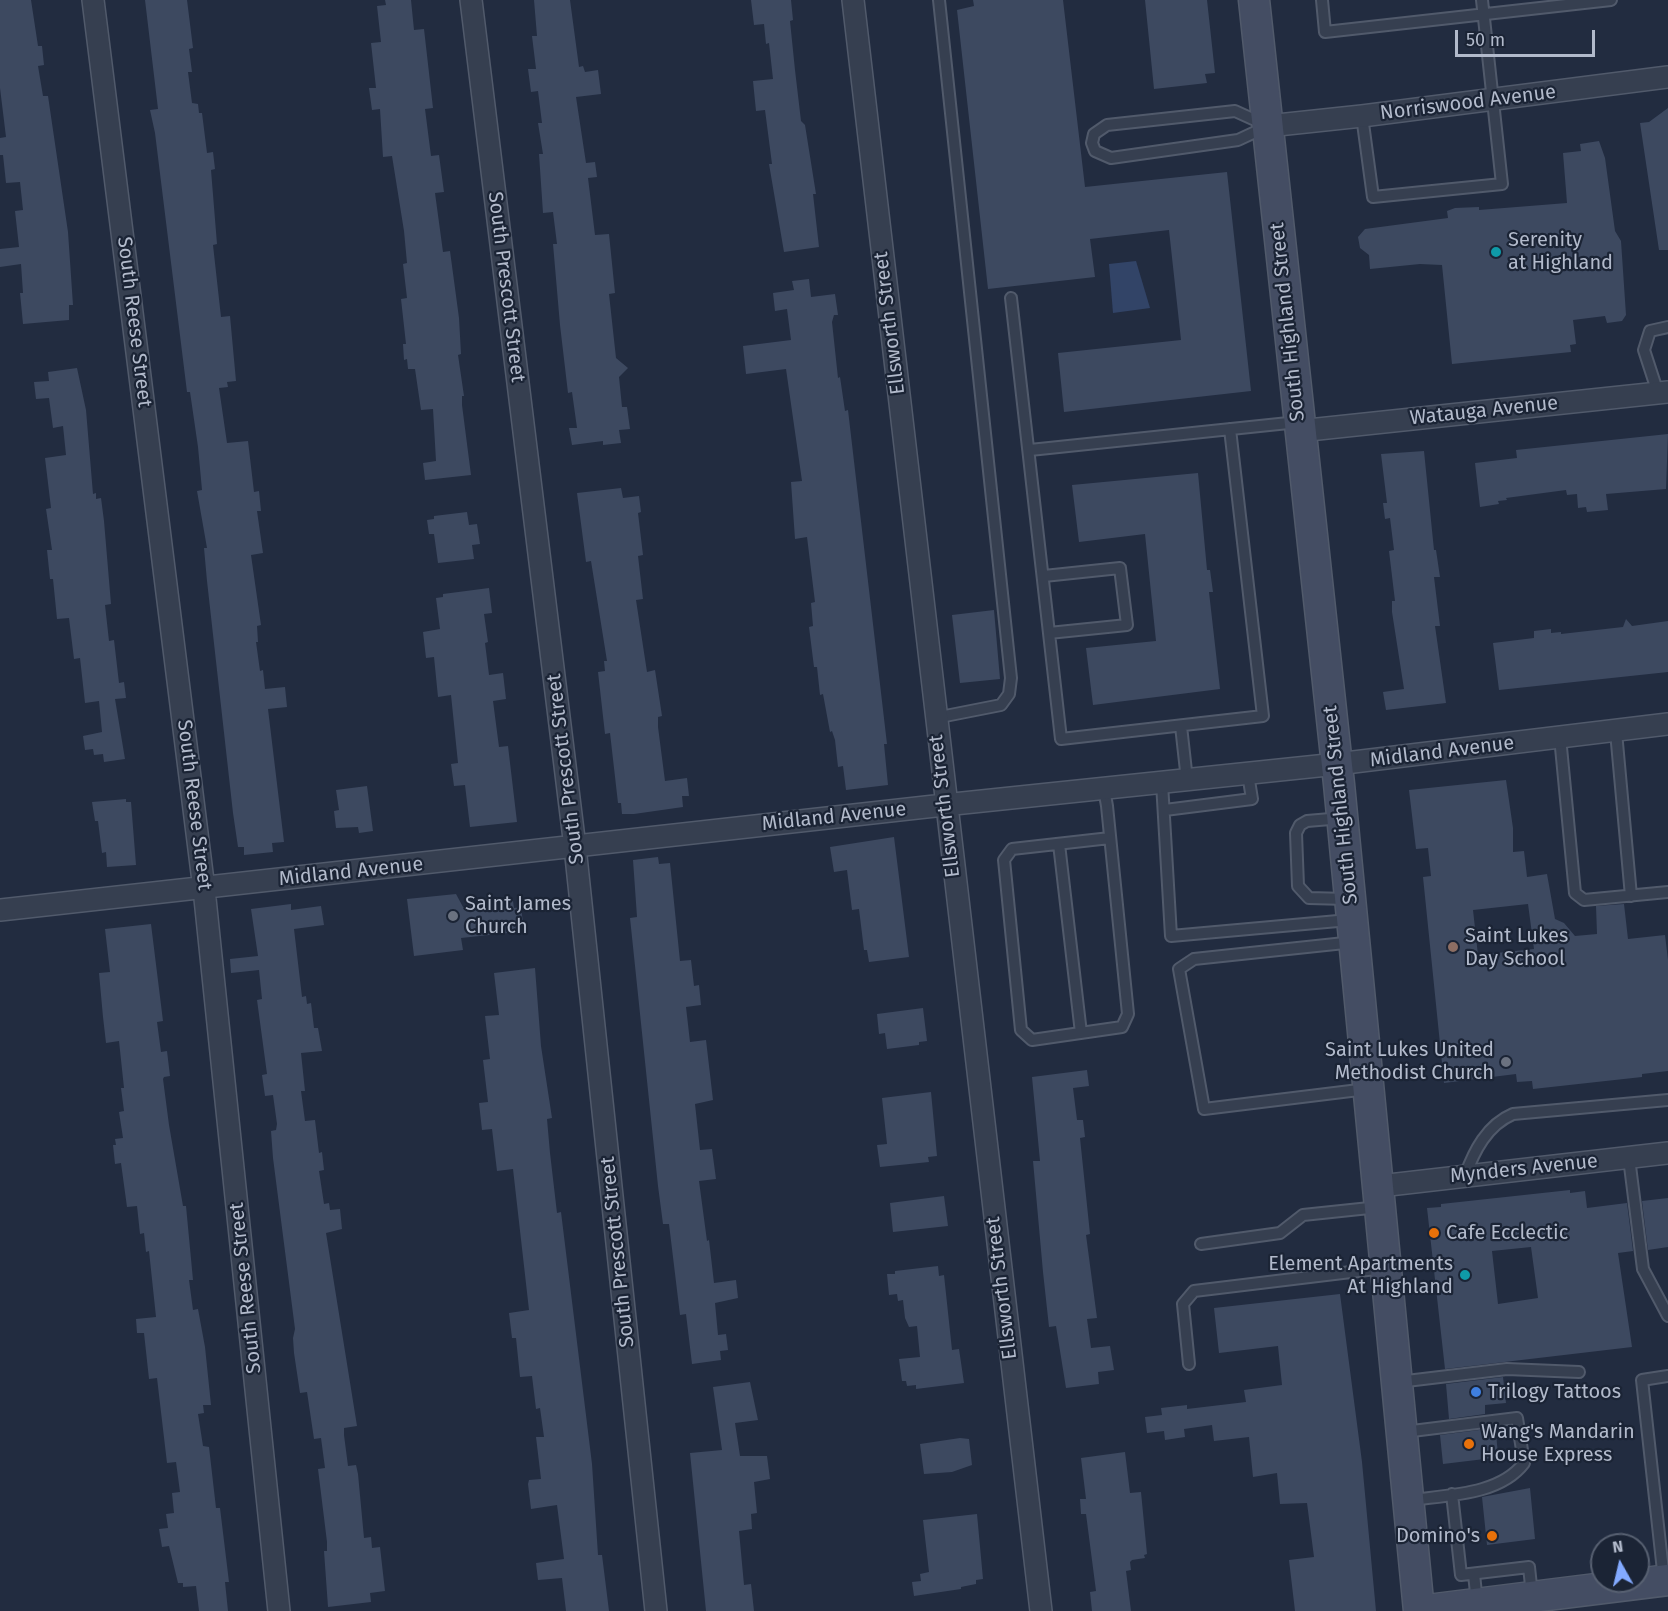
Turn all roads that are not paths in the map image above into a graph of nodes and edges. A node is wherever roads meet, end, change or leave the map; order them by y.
1 (93, 0) edge
2 (471, 0) edge
3 (853, 0) edge
4 (939, 0) edge
5 (1254, 0) edge
6 (1322, 0) edge
7 (1482, 0) edge
8 (1611, 0) edge
9 (1484, 14) junction
10 (1668, 77) edge
11 (1493, 99) junction
12 (1362, 116) junction
13 (1268, 126) junction
14 (1011, 298) dead end
15 (1668, 327) edge
16 (1663, 392) edge
17 (1299, 427) junction
18 (1230, 429) junction
19 (1030, 450) junction
20 (1044, 576) junction
21 (1050, 633) junction
22 (935, 718) junction
23 (1668, 724) edge
24 (1181, 726) junction
25 (1616, 732) junction
26 (1560, 737) junction
27 (1337, 764) junction
28 (1248, 774) junction
29 (1187, 780) junction
30 (1162, 783) junction
31 (1104, 789) junction
32 (944, 805) junction
33 (1164, 810) junction
34 (1342, 818) junction
35 (1110, 838) junction
36 (1059, 844) junction
37 (575, 847) junction
38 (204, 889) junction
39 (1668, 892) edge
40 (1631, 896) junction
41 (0, 910) edge
42 (1353, 920) junction
43 (1081, 1033) junction
44 (1370, 1089) junction
45 (1668, 1100) edge
46 (1668, 1153) edge
47 (1629, 1158) junction
48 (1465, 1176) junction
49 (1381, 1196) junction
50 (1201, 1244) dead end
51 (1388, 1268) junction
52 (1667, 1316) edge
53 (1190, 1364) dead end
54 (1580, 1372) dead end
55 (1668, 1377) edge
56 (1398, 1382) junction
57 (1403, 1432) junction
58 (1452, 1494) junction
59 (1410, 1501) junction
60 (1474, 1574) junction
61 (1666, 1581) edge
62 (1549, 1599) junction
63 (1477, 1603) junction
64 (279, 1611) edge
65 (657, 1611) edge
66 (1041, 1611) edge
67 (1419, 1611) edge

1 - 38 street, South Reese Street
2 - 37 street, South Prescott Street
3 - 22 street, Ellsworth Street
4 - 22 lane
5 - 13 main road, South Highland Street
6 - 9 lane
7 - 9 lane
8 - 9 lane
9 - 11 lane
10 - 11 street, Norriswood Avenue
11 - 12 street, Norriswood Avenue
11 - 12 lane
12 - 13 street, Norriswood Avenue
13 - 13 lane
13 - 17 main road, South Highland Street
14 - 19 lane
15 - 16 lane
16 - 17 street, Watauga Avenue
17 - 18 lane
17 - 27 main road, South Highland Street
18 - 19 lane
18 - 24 lane
19 - 20 lane
20 - 21 lane
20 - 21 lane
21 - 24 lane
22 - 32 street, Ellsworth Street
23 - 25 street, Midland Avenue
24 - 29 lane
25 - 26 street, Midland Avenue
25 - 40 lane
26 - 27 street, Midland Avenue
26 - 40 lane
27 - 28 street, Midland Avenue
27 - 34 main road, South Highland Street
28 - 29 street, Midland Avenue
28 - 33 lane
29 - 30 street, Midland Avenue
30 - 31 street, Midland Avenue
30 - 33 lane
31 - 32 street, Midland Avenue
31 - 35 lane
32 - 37 street, Midland Avenue
32 - 66 street, Ellsworth Street
33 - 42 lane
34 - 42 main road, South Highland Street
34 - 42 lane
35 - 36 lane
35 - 43 lane
36 - 43 lane
36 - 43 lane
37 - 38 street, Midland Avenue
37 - 65 street, South Prescott Street
38 - 41 street, Midland Avenue
38 - 64 street, South Reese Street
39 - 40 lane
42 - 44 main road, South Highland Street
42 - 44 lane
44 - 49 main road, South Highland Street
45 - 48 lane
46 - 47 street, Mynders Avenue
47 - 48 street, Mynders Avenue
47 - 52 lane
48 - 49 street, Mynders Avenue
49 - 50 lane
49 - 51 main road, South Highland Street
51 - 53 lane
51 - 56 main road, South Highland Street
54 - 56 lane
55 - 61 lane
56 - 57 main road, South Highland Street
57 - 58 lane
57 - 59 main road, South Highland Street
58 - 59 lane
58 - 60 lane
59 - 67 main road, South Highland Street
60 - 62 lane
60 - 63 lane
61 - 62 main road
62 - 63 main road
63 - 67 main road

